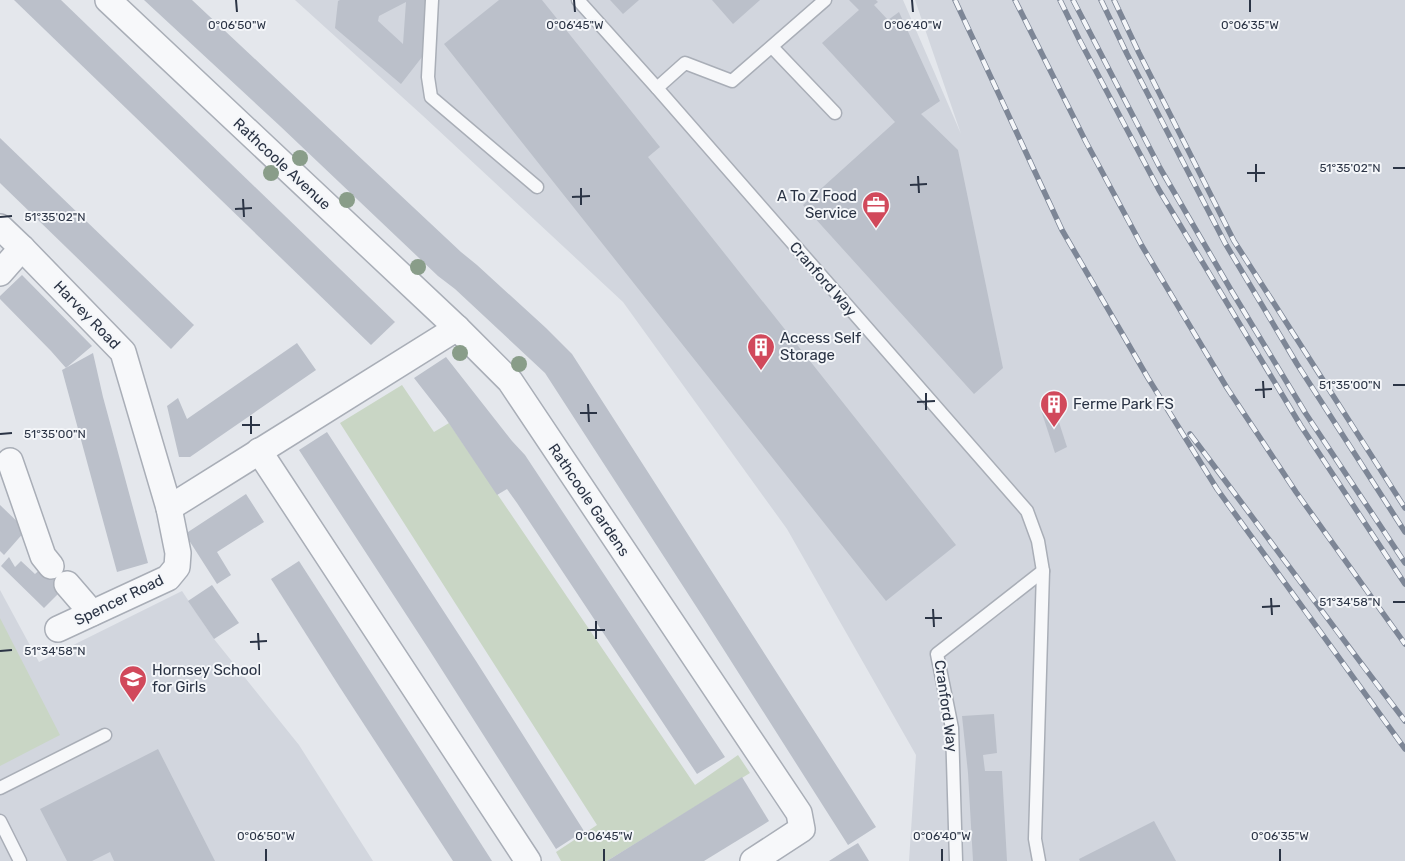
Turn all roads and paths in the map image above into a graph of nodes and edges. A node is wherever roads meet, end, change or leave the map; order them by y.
1 (108, 0) edge
2 (432, 0) edge
3 (578, 0) edge
4 (825, 0) edge
5 (772, 47) junction
6 (657, 88) junction
7 (835, 112) dead end
8 (536, 187) dead end
9 (0, 227) edge
10 (22, 248) junction
11 (0, 273) edge
12 (457, 328) junction
13 (259, 451) junction
14 (10, 461) dead end
15 (169, 508) junction
16 (51, 566) dead end
17 (1043, 571) junction
18 (67, 584) dead end
19 (92, 613) junction
20 (58, 629) dead end
21 (105, 735) dead end
22 (0, 788) edge
23 (0, 821) edge
24 (20, 861) edge
25 (528, 861) edge
26 (753, 861) edge
27 (956, 861) edge
28 (1039, 861) edge

1 - 12 street, Rathcoole Avenue
2 - 8 lane
3 - 6 lane, Cranford Way
4 - 5 lane
5 - 6 lane
5 - 7 lane
6 - 17 lane, Cranford Way
9 - 10 street, Harvey Road
10 - 11 street
10 - 15 street, Harvey Road
12 - 13 street
12 - 26 street, Rathcoole Gardens
13 - 15 street
13 - 25 street
14 - 16 street
15 - 19 street, Spencer Road
17 - 27 lane, Cranford Way
17 - 28 lane, Cranford Way
18 - 19 street
19 - 20 street, Spencer Road
21 - 22 lane
23 - 24 lane

